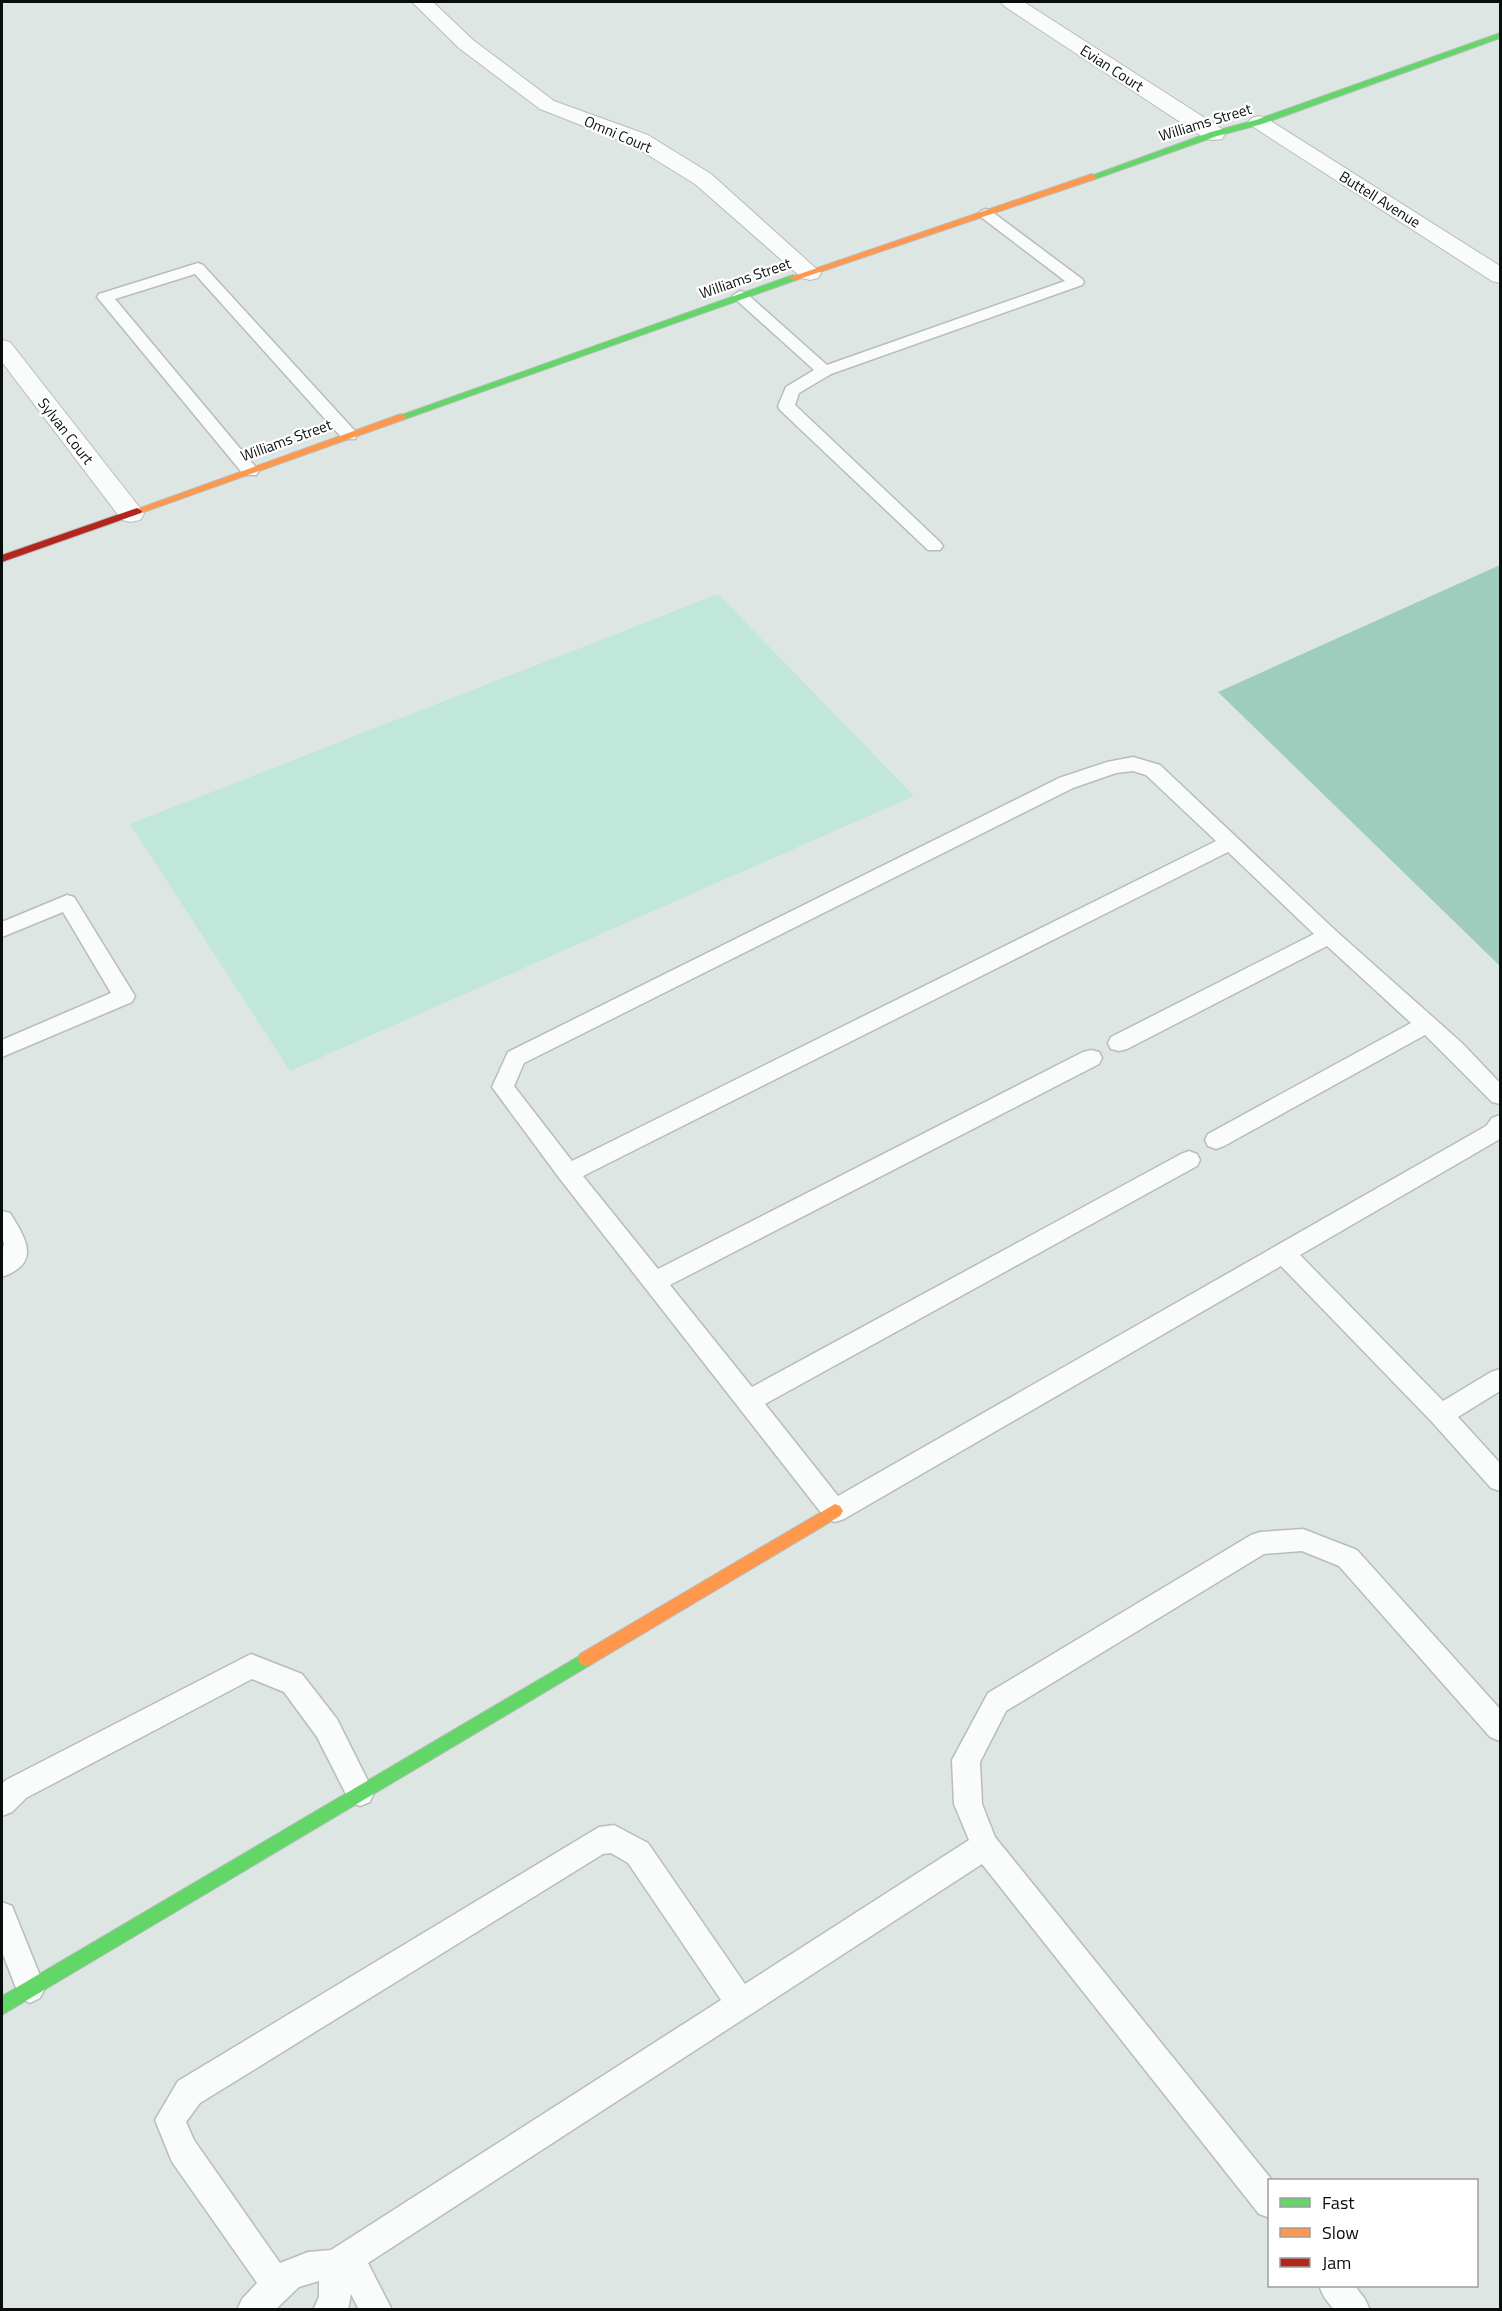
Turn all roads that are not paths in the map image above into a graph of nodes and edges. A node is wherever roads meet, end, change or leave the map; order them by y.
1 (422, 2) edge
2 (1011, 2) edge
3 (1500, 35) edge
4 (1259, 122) junction
5 (1214, 134) junction
6 (986, 214) junction
7 (810, 273) junction
8 (1500, 276) edge
9 (740, 296) junction
10 (2, 347) edge
11 (825, 371) junction
12 (349, 435) junction
13 (250, 471) junction
14 (131, 514) junction
15 (933, 546) dead end
16 (2, 559) edge
17 (1230, 843) junction
18 (2, 930) edge
19 (1329, 936) junction
20 (1426, 1024) junction
21 (1119, 1043) dead end
22 (2, 1049) edge
23 (1091, 1058) dead end
24 (1500, 1096) edge
25 (1500, 1124) edge
26 (1216, 1140) dead end
27 (1188, 1160) dead end
28 (568, 1173) junction
29 (2, 1220) edge
30 (1282, 1253) junction
31 (2, 1267) edge
32 (655, 1282) junction
33 (1500, 1379) edge
34 (749, 1401) junction
35 (1441, 1415) junction
36 (1500, 1480) edge
37 (835, 1511) junction
38 (1500, 1728) edge
39 (360, 1793) junction
40 (2, 1803) edge
41 (985, 1846) junction
42 (2, 1916) edge
43 (30, 1988) junction
44 (741, 2004) junction
45 (2, 2006) edge
46 (1268, 2202) edge
47 (342, 2262) junction
48 (277, 2285) junction
49 (1336, 2287) edge
50 (253, 2310) edge
51 (328, 2310) edge
52 (376, 2310) edge
53 (1354, 2310) edge

1 - 7 street, Omni Court
2 - 5 street, Evian Court
3 - 4 street, Williams Street
4 - 5 street, Williams Street
4 - 8 street, Buttell Avenue
5 - 6 street, Williams Street
6 - 7 street, Williams Street
6 - 11 lane
7 - 9 street, Williams Street
9 - 11 lane
9 - 12 street, Williams Street
10 - 14 street, Sylvan Court
11 - 15 lane
12 - 13 street, Williams Street
12 - 13 lane
13 - 14 street, Williams Street
14 - 16 street, Williams Street
17 - 19 lane
17 - 28 lane
17 - 28 lane
18 - 22 lane
19 - 20 lane
19 - 21 lane
20 - 24 lane
20 - 26 lane
23 - 32 lane
25 - 30 lane
27 - 34 lane
28 - 32 lane
29 - 31 lane
30 - 35 lane
30 - 37 lane
32 - 34 lane
33 - 35 lane
34 - 37 lane
35 - 36 lane
37 - 39 street
38 - 41 lane
39 - 40 lane
39 - 43 street
41 - 44 lane
41 - 46 lane
42 - 43 lane
43 - 45 street
44 - 47 lane
44 - 48 lane
47 - 48 lane
47 - 51 lane
47 - 52 lane
48 - 50 lane
49 - 53 lane

